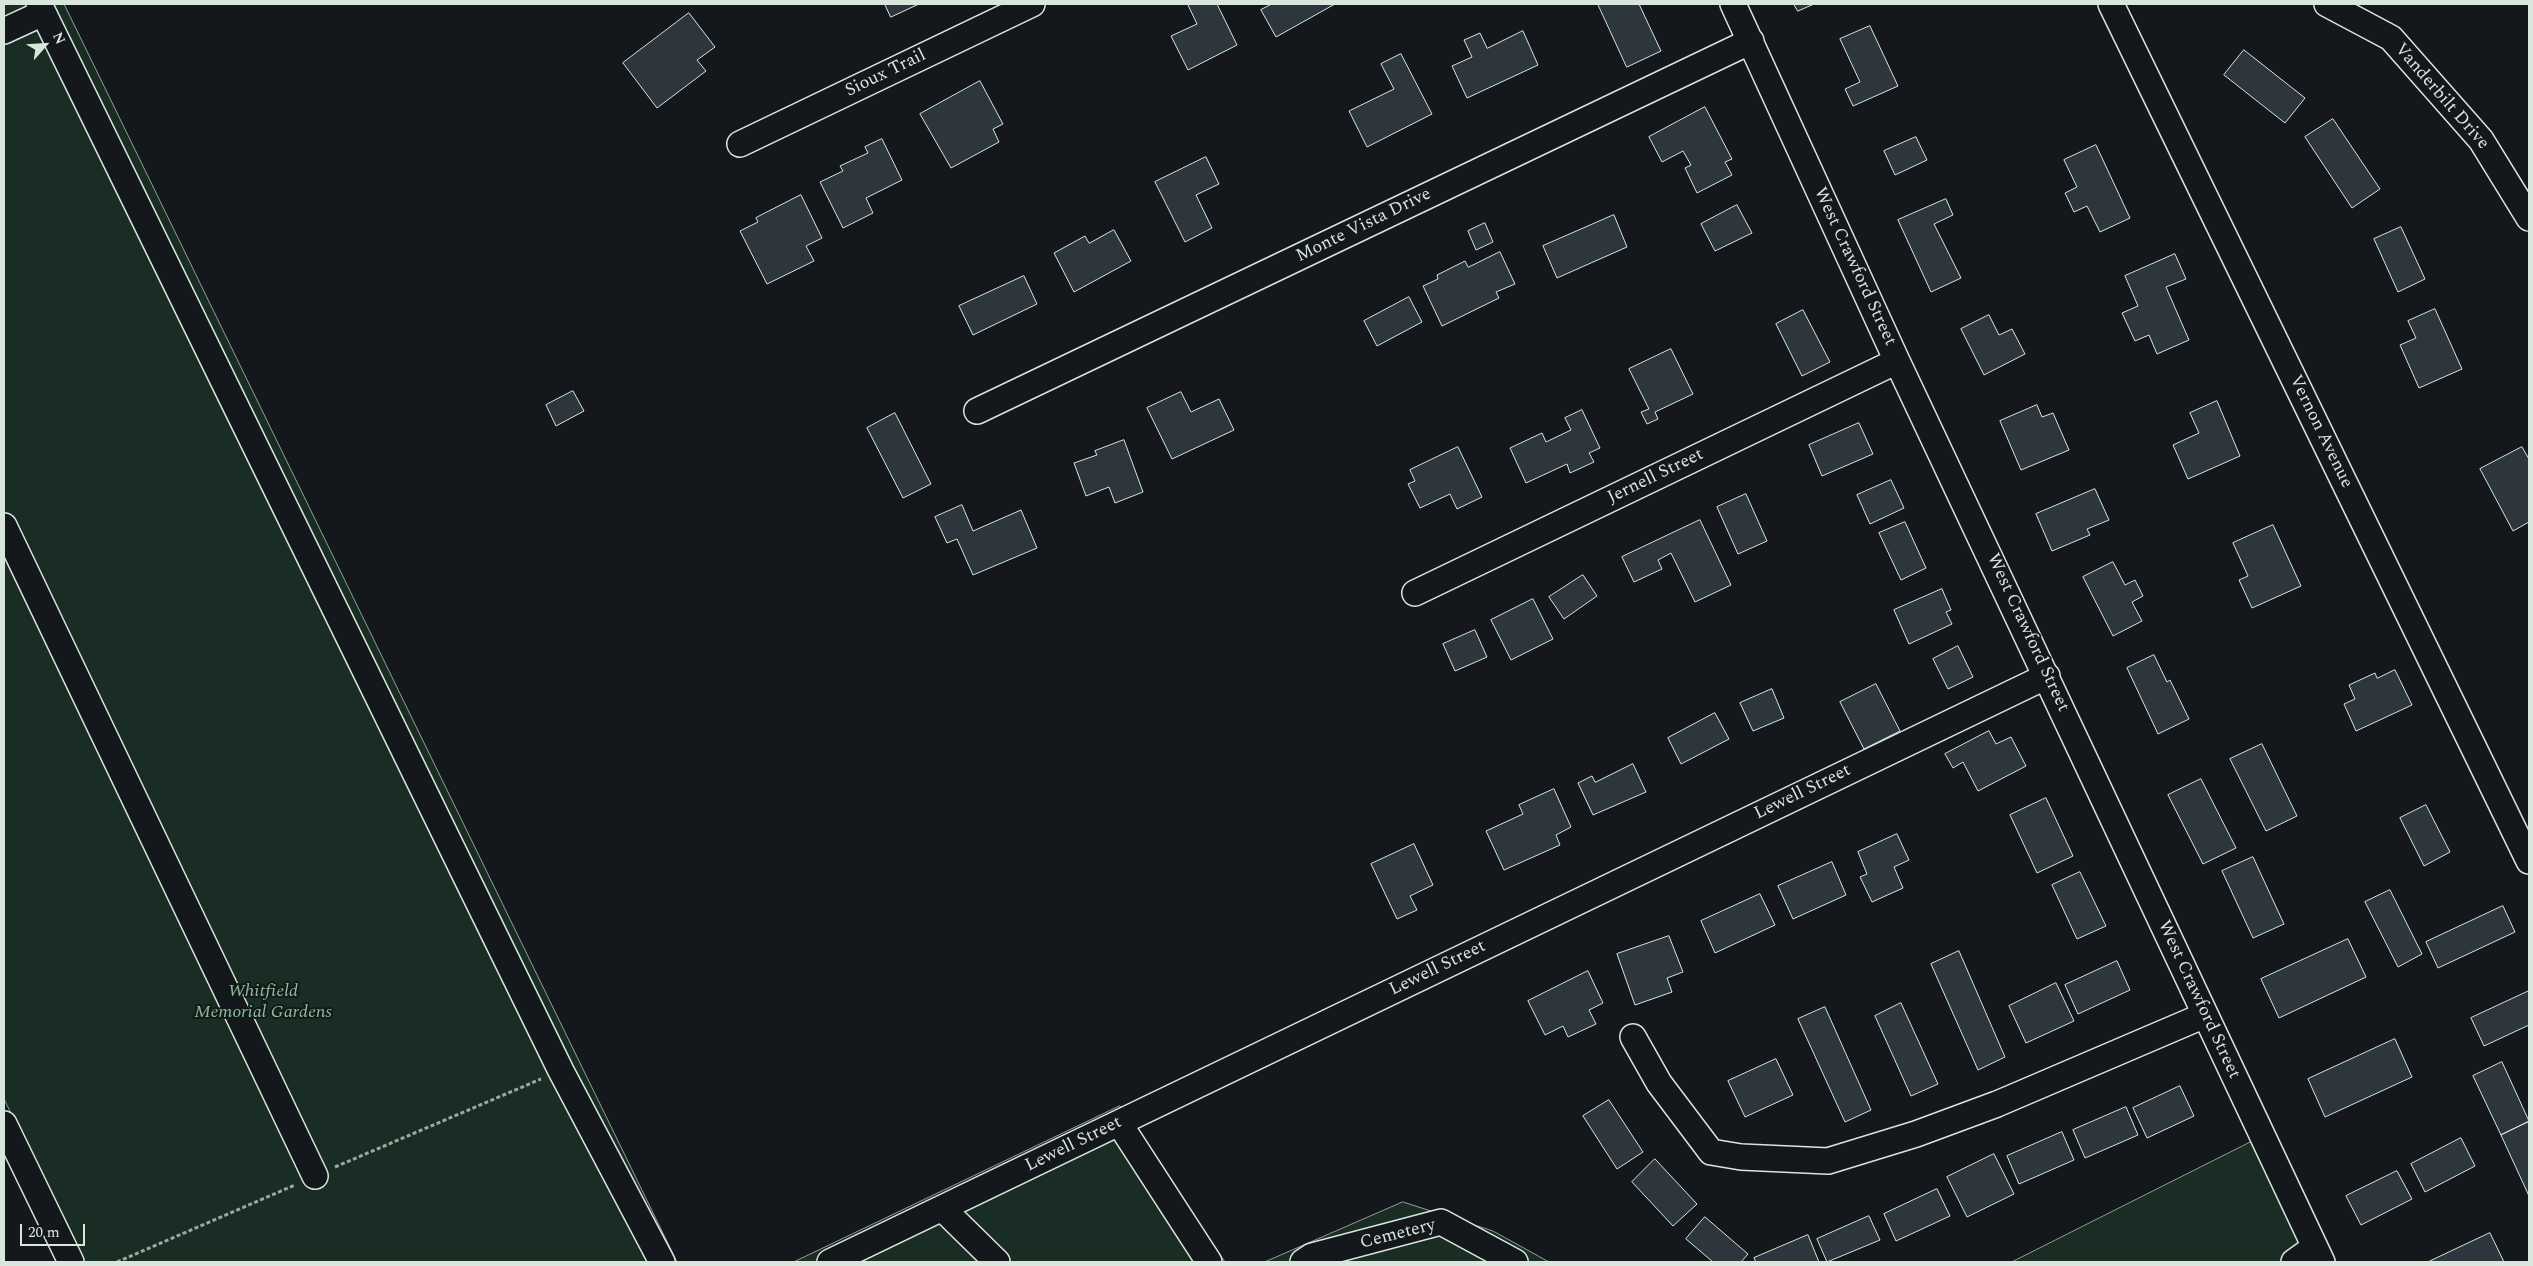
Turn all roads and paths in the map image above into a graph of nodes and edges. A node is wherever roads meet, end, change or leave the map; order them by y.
1 (1032, 4) edge
2 (1733, 4) edge
3 (2111, 4) edge
4 (2327, 4) edge
5 (41, 8) edge
6 (4, 31) edge
7 (1750, 41) junction
8 (740, 144) dead end
9 (2529, 218) edge
10 (1897, 361) junction
11 (977, 412) dead end
12 (4, 526) edge
13 (1415, 593) dead end
14 (2047, 676) junction
15 (2529, 861) edge
16 (2205, 1015) junction
17 (1633, 1037) dead end
18 (561, 1071) junction
19 (1118, 1122) junction
20 (4, 1124) edge
21 (315, 1176) junction
22 (943, 1210) junction
23 (2318, 1254) edge
24 (71, 1262) edge
25 (117, 1262) edge
26 (662, 1262) edge
27 (830, 1262) edge
28 (997, 1262) edge
29 (1209, 1262) edge
30 (1303, 1262) edge
31 (1515, 1262) edge
32 (2294, 1262) edge

1 - 8 street, Sioux Trail
2 - 7 street, West Crawford Street
3 - 15 street, Vernon Avenue
4 - 9 street, Vanderbilt Drive
5 - 6 street
5 - 18 street
7 - 10 street, West Crawford Street
7 - 11 street, Monte Vista Drive
10 - 13 street, Jernell Street
10 - 14 street, West Crawford Street
12 - 21 street
14 - 16 street, West Crawford Street
14 - 19 street, Lewell Street
16 - 17 street
16 - 23 street, West Crawford Street
18 - 21 path
18 - 26 street
19 - 22 street, Lewell Street
19 - 29 street
20 - 24 street
21 - 25 path
22 - 27 street, Lewell Street
22 - 28 street
23 - 32 street
30 - 31 street, Cemetery

